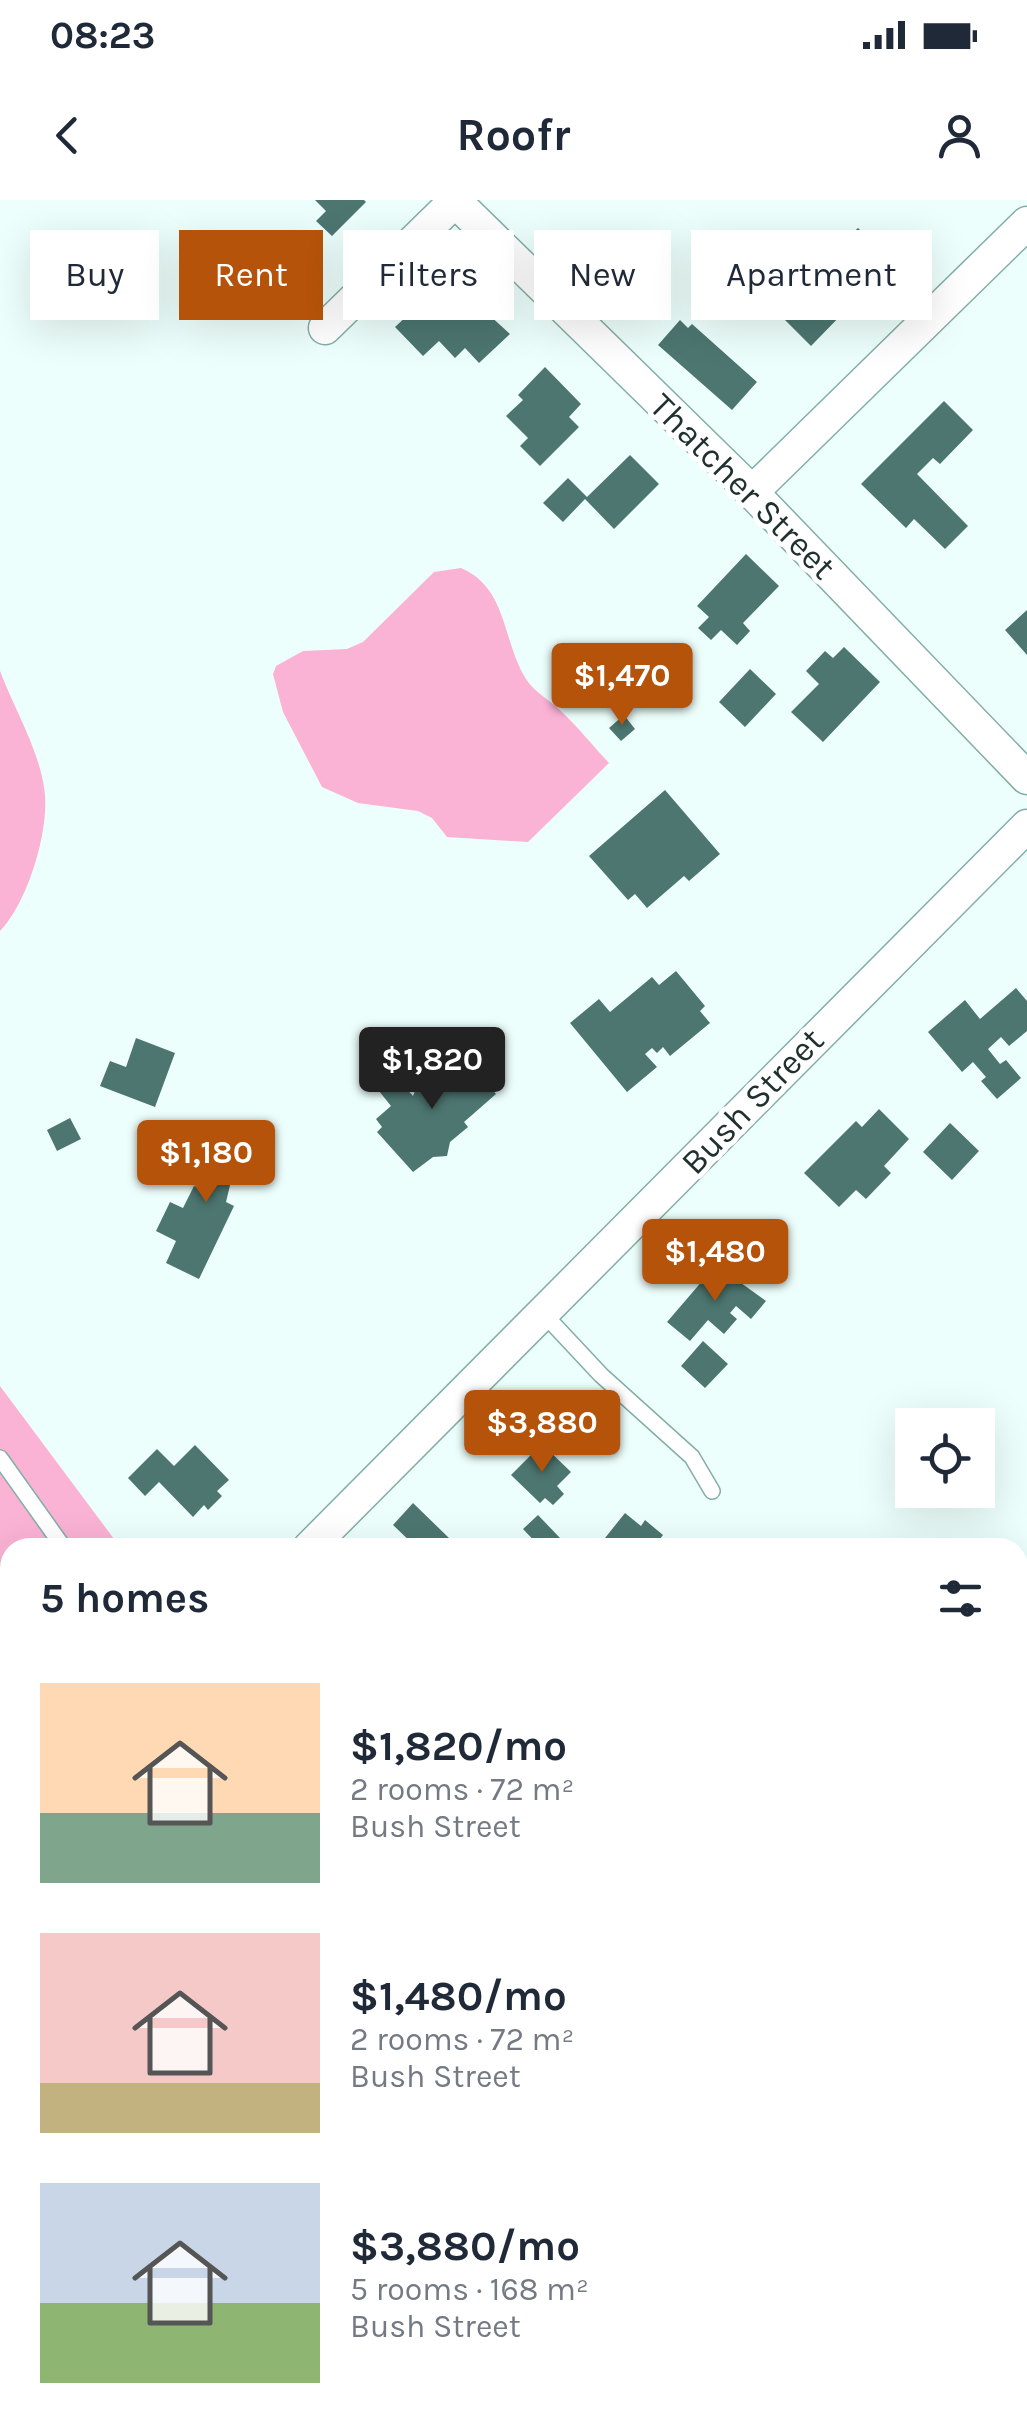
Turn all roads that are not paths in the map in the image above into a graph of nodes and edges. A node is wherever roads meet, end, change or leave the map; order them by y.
1 (455, 200) edge
2 (1027, 223) edge
3 (325, 328) dead end
4 (752, 492) junction
5 (1027, 778) edge
6 (1027, 826) edge
7 (542, 1312) junction
8 (0, 1458) edge
9 (712, 1492) dead end
10 (57, 1538) edge
11 (319, 1538) edge

1 - 3 street
1 - 4 street, Thatcher Street
2 - 4 street
4 - 5 street, Thatcher Street
6 - 7 street, Bush Street
7 - 9 lane
7 - 11 street, Bush Street
8 - 10 lane

